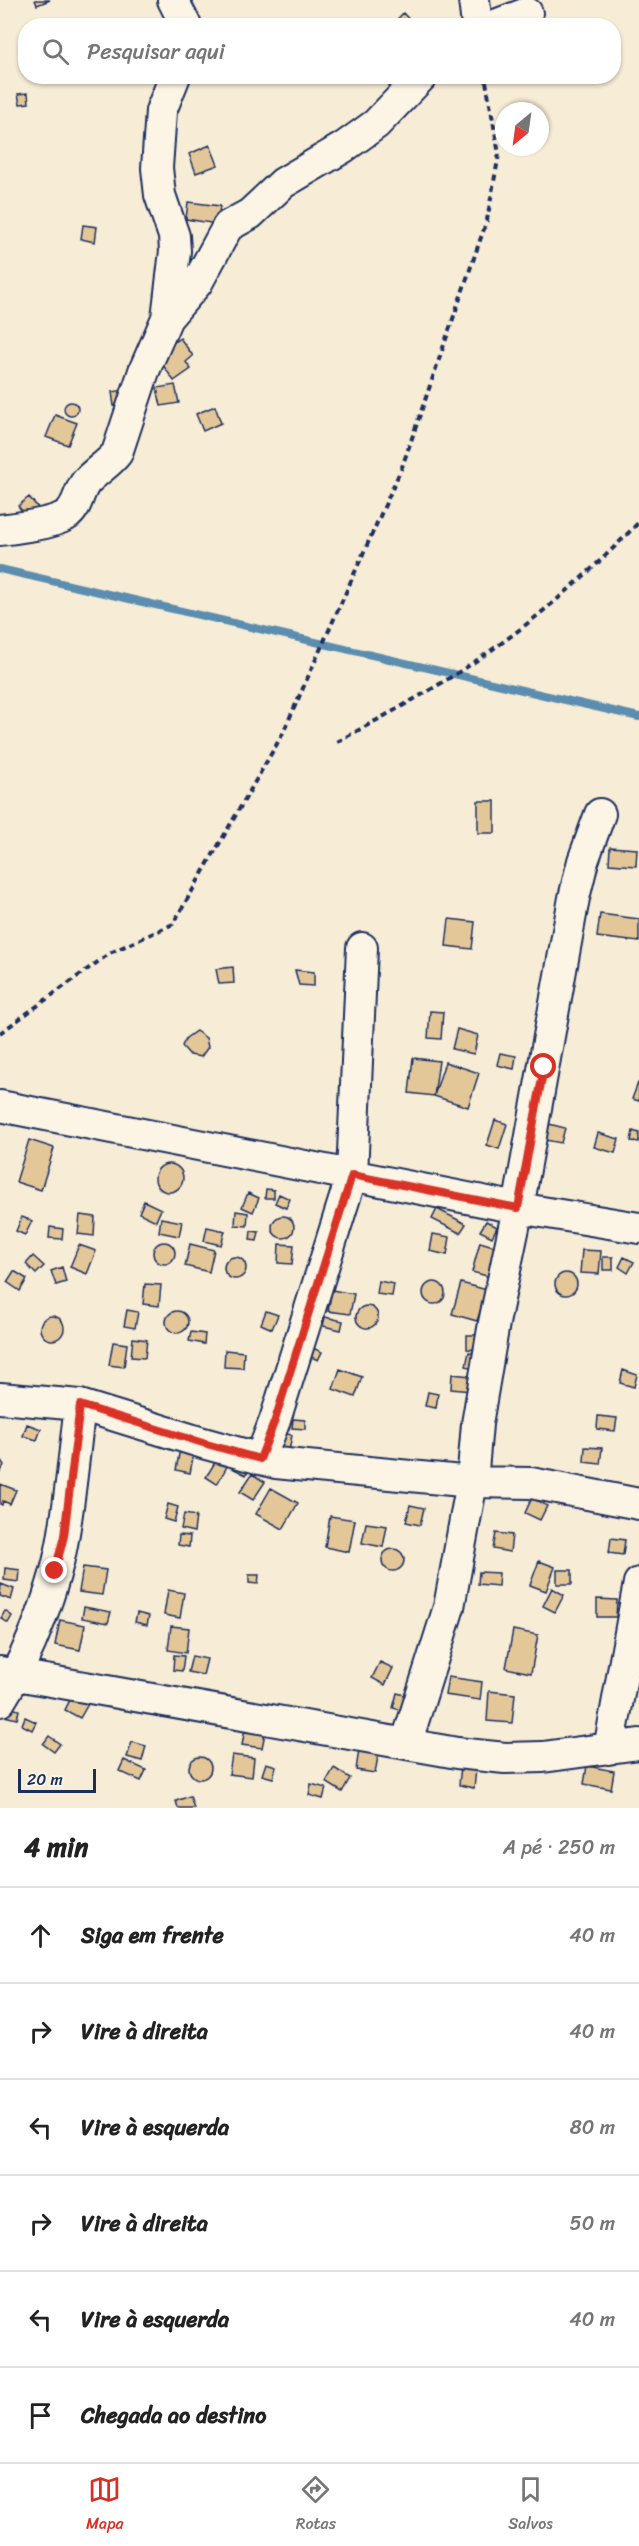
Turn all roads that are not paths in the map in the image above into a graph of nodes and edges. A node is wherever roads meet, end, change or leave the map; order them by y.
1 (173, 0) edge
2 (474, 0) edge
3 (527, 13) dead end
4 (182, 18) edge
5 (476, 18) edge
6 (514, 18) edge
7 (172, 84) edge
8 (414, 84) edge
9 (167, 318) junction
10 (0, 530) edge
11 (600, 814) dead end
12 (362, 948) dead end
13 (0, 1106) edge
14 (352, 1175) junction
15 (518, 1208) junction
16 (639, 1228) edge
17 (0, 1398) edge
18 (80, 1405) junction
19 (260, 1459) junction
20 (472, 1482) junction
21 (639, 1504) edge
22 (639, 1583) edge
23 (8, 1673) edge
24 (0, 1701) edge
25 (406, 1744) junction
26 (639, 1744) edge
27 (609, 1749) junction

1 - 4 street
2 - 5 street
3 - 6 street
7 - 9 street
8 - 9 street
9 - 10 street
11 - 15 street
12 - 14 street
13 - 14 street
14 - 15 street
14 - 19 street
15 - 16 street
15 - 20 street
17 - 18 street
18 - 19 street
18 - 23 street
19 - 20 street
20 - 21 street
20 - 25 street
22 - 27 street
23 - 24 street
23 - 25 street
25 - 27 street
26 - 27 street

